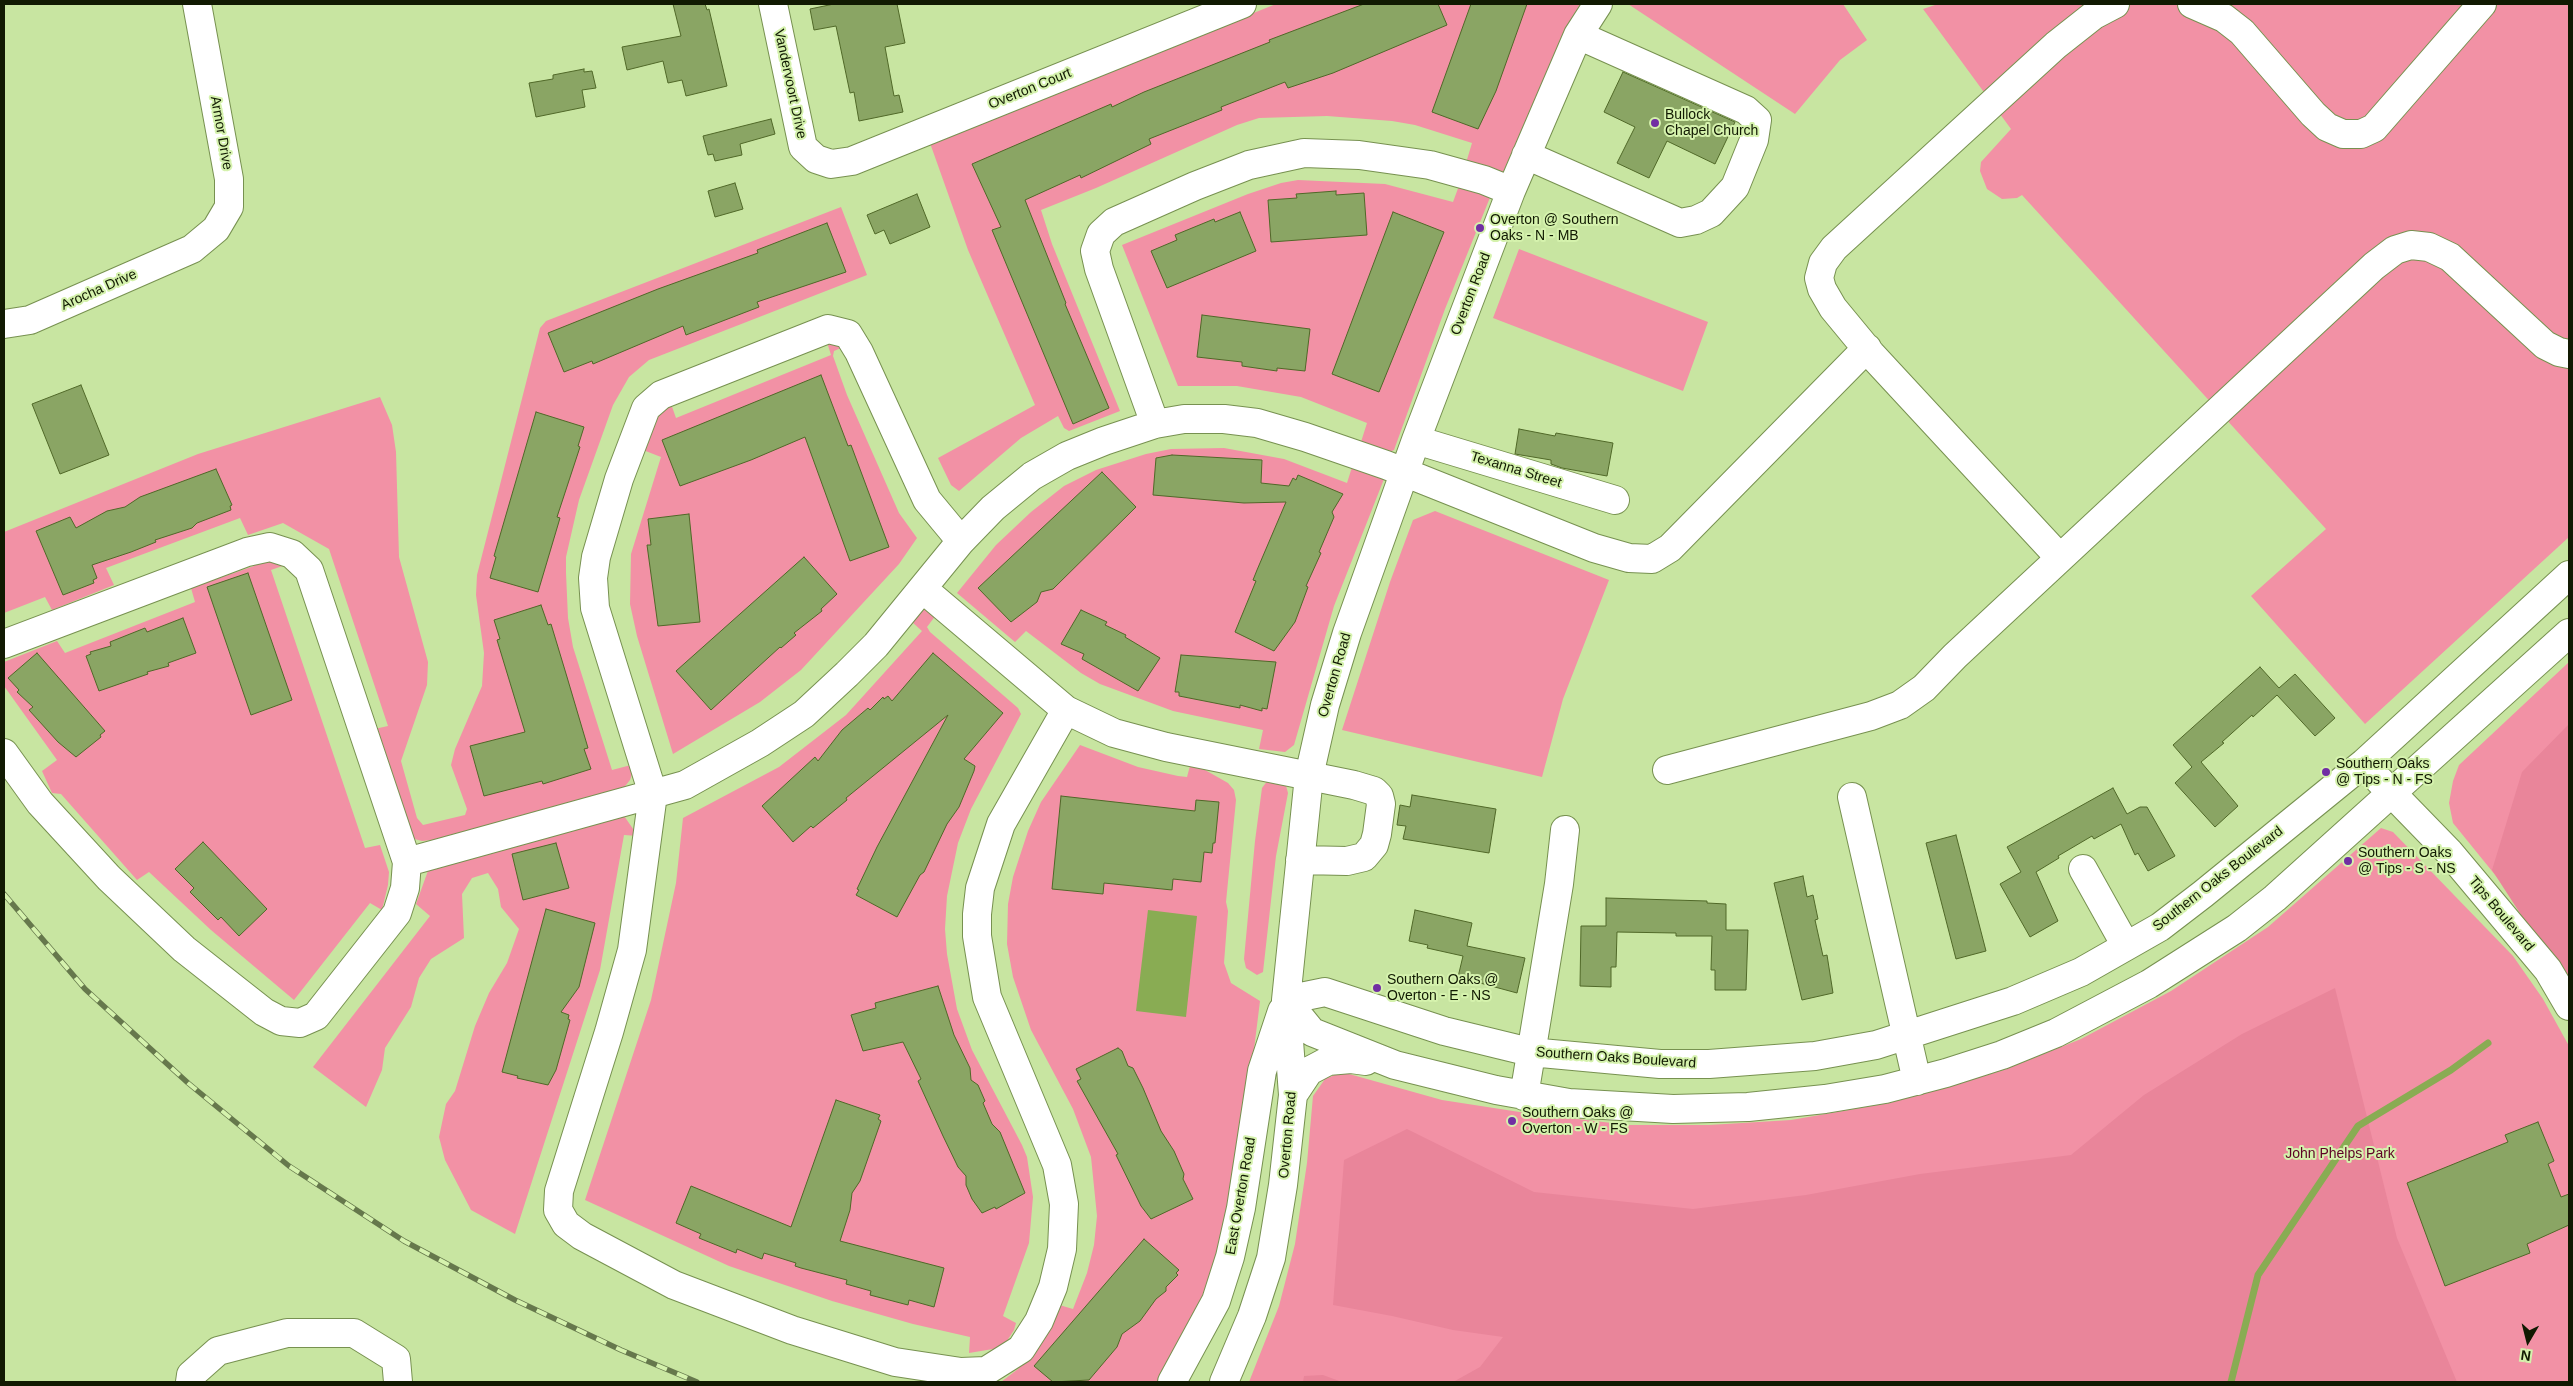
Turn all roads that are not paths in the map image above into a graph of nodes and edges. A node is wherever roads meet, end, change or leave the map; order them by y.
1 (197, 4) edge
2 (773, 4) edge
3 (1598, 4) edge
4 (2115, 4) edge
5 (2192, 4) edge
6 (2482, 4) edge
7 (1232, 6) edge
8 (1578, 35) junction
9 (1526, 155) junction
10 (816, 159) joint
11 (1511, 191) junction
12 (192, 249) joint
13 (4, 324) edge
14 (1867, 348) junction
15 (2569, 354) edge
16 (1155, 424) junction
17 (1416, 440) junction
18 (1404, 473) junction
19 (1615, 500) dead end
20 (961, 540) junction
21 (2060, 558) junction
22 (2569, 575) edge
23 (923, 588) junction
24 (2569, 633) edge
25 (4, 644) edge
26 (1066, 710) junction
27 (4, 753) edge
28 (2364, 763) junction
29 (1668, 770) dead end
30 (1309, 776) junction
31 (2391, 792) junction
32 (653, 794) junction
33 (1852, 797) dead end
34 (1565, 830) dead end
35 (1300, 860) junction
36 (407, 862) junction
37 (2083, 869) dead end
38 (2126, 946) junction
39 (1286, 1000) junction
40 (2569, 1006) edge
41 (1906, 1036) junction
42 (1530, 1052) junction
43 (1395, 1065) junction
44 (1917, 1081) junction
45 (1293, 1095) junction
46 (1524, 1096) junction
47 (190, 1382) edge
48 (398, 1382) edge
49 (1172, 1382) edge
50 (1224, 1382) edge

1 - 12 street, Armor Drive
2 - 10 street, Vandervoort Drive
3 - 8 street, Overton Road
4 - 14 street
5 - 6 street
7 - 10 street, Overton Court
8 - 9 street, Overton Road
8 - 9 street
9 - 11 street, Overton Road
11 - 16 street
11 - 17 street, Overton Road
12 - 13 street, Arocha Drive
14 - 18 street
14 - 21 street
15 - 21 street
16 - 18 street
16 - 20 street
17 - 18 street, Overton Road
17 - 19 street, Texanna Street
18 - 30 street, Overton Road
20 - 23 street
20 - 32 street
21 - 29 street
22 - 28 street, Southern Oaks Boulevard
23 - 26 street
23 - 32 street
24 - 31 street
25 - 36 street
26 - 30 street
26 - 32 street
27 - 36 street
28 - 31 street, Tips Boulevard
28 - 38 street, Southern Oaks Boulevard
30 - 35 street, Overton Road
30 - 35 street
31 - 40 street, Tips Boulevard
31 - 44 street
32 - 36 street
33 - 41 street
34 - 42 street
35 - 39 street, Overton Road
37 - 38 street
38 - 41 street, Southern Oaks Boulevard
39 - 42 street, Southern Oaks Boulevard
39 - 43 street
39 - 45 street, Overton Road
39 - 49 street, East Overton Road
41 - 42 street, Southern Oaks Boulevard
41 - 44 street
42 - 46 street
43 - 45 street
43 - 46 street
44 - 46 street
45 - 50 street, Overton Road
47 - 48 street

